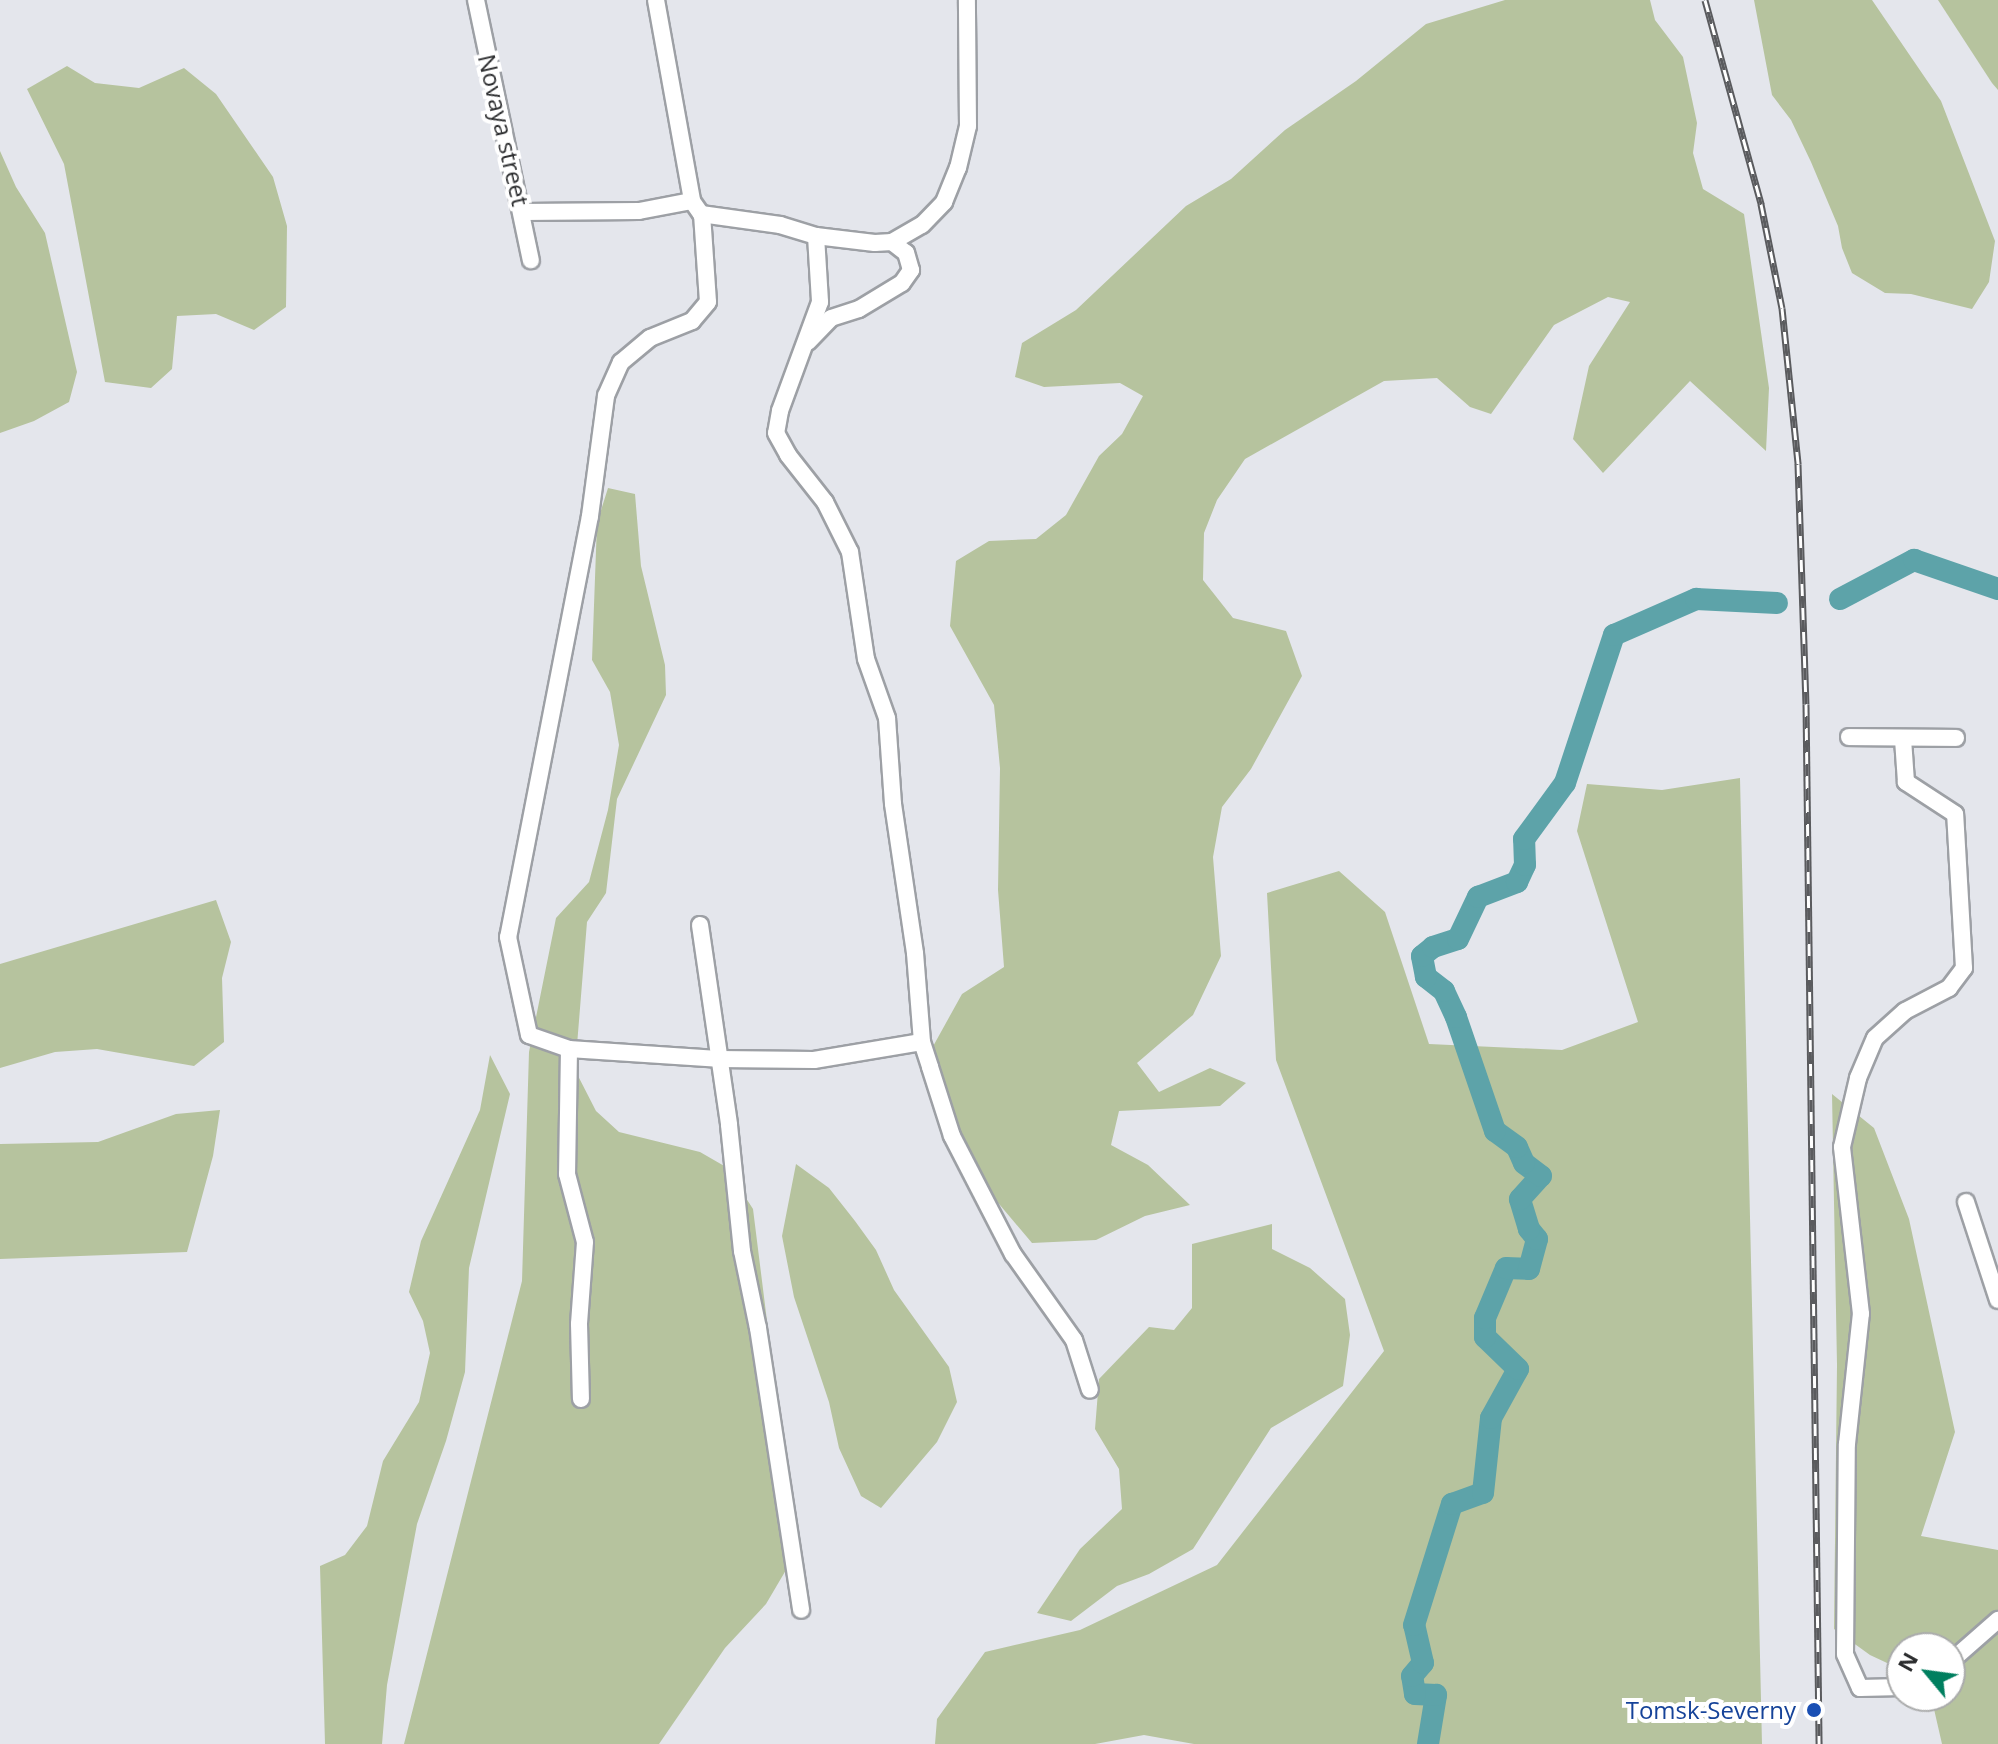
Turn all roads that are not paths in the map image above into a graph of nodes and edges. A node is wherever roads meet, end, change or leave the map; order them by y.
1 (476, 0) edge
2 (656, 0) edge
3 (967, 0) edge
4 (697, 208) junction
5 (523, 212) junction
6 (816, 236) junction
7 (892, 242) junction
8 (531, 260) dead end
9 (804, 346) junction
10 (1849, 737) dead end
11 (1956, 738) dead end
12 (1903, 739) junction
13 (700, 925) dead end
14 (922, 1042) junction
15 (569, 1049) junction
16 (718, 1059) junction
17 (1966, 1202) dead end
18 (1998, 1300) edge
19 (1090, 1390) dead end
20 (581, 1399) dead end
21 (801, 1610) dead end
22 (1998, 1620) edge
23 (1966, 1648) edge
24 (1886, 1687) edge

1 - 5 street, Novaya street
2 - 4 street
3 - 7 street
4 - 5 street
4 - 6 street
4 - 15 street
5 - 8 street, Novaya street
6 - 7 street
6 - 9 street
7 - 9 street
9 - 14 street
10 - 12 street
11 - 12 street
12 - 24 street
13 - 16 street
14 - 16 street
14 - 19 street
15 - 16 street
15 - 20 street
16 - 21 street
17 - 18 street
22 - 23 street

